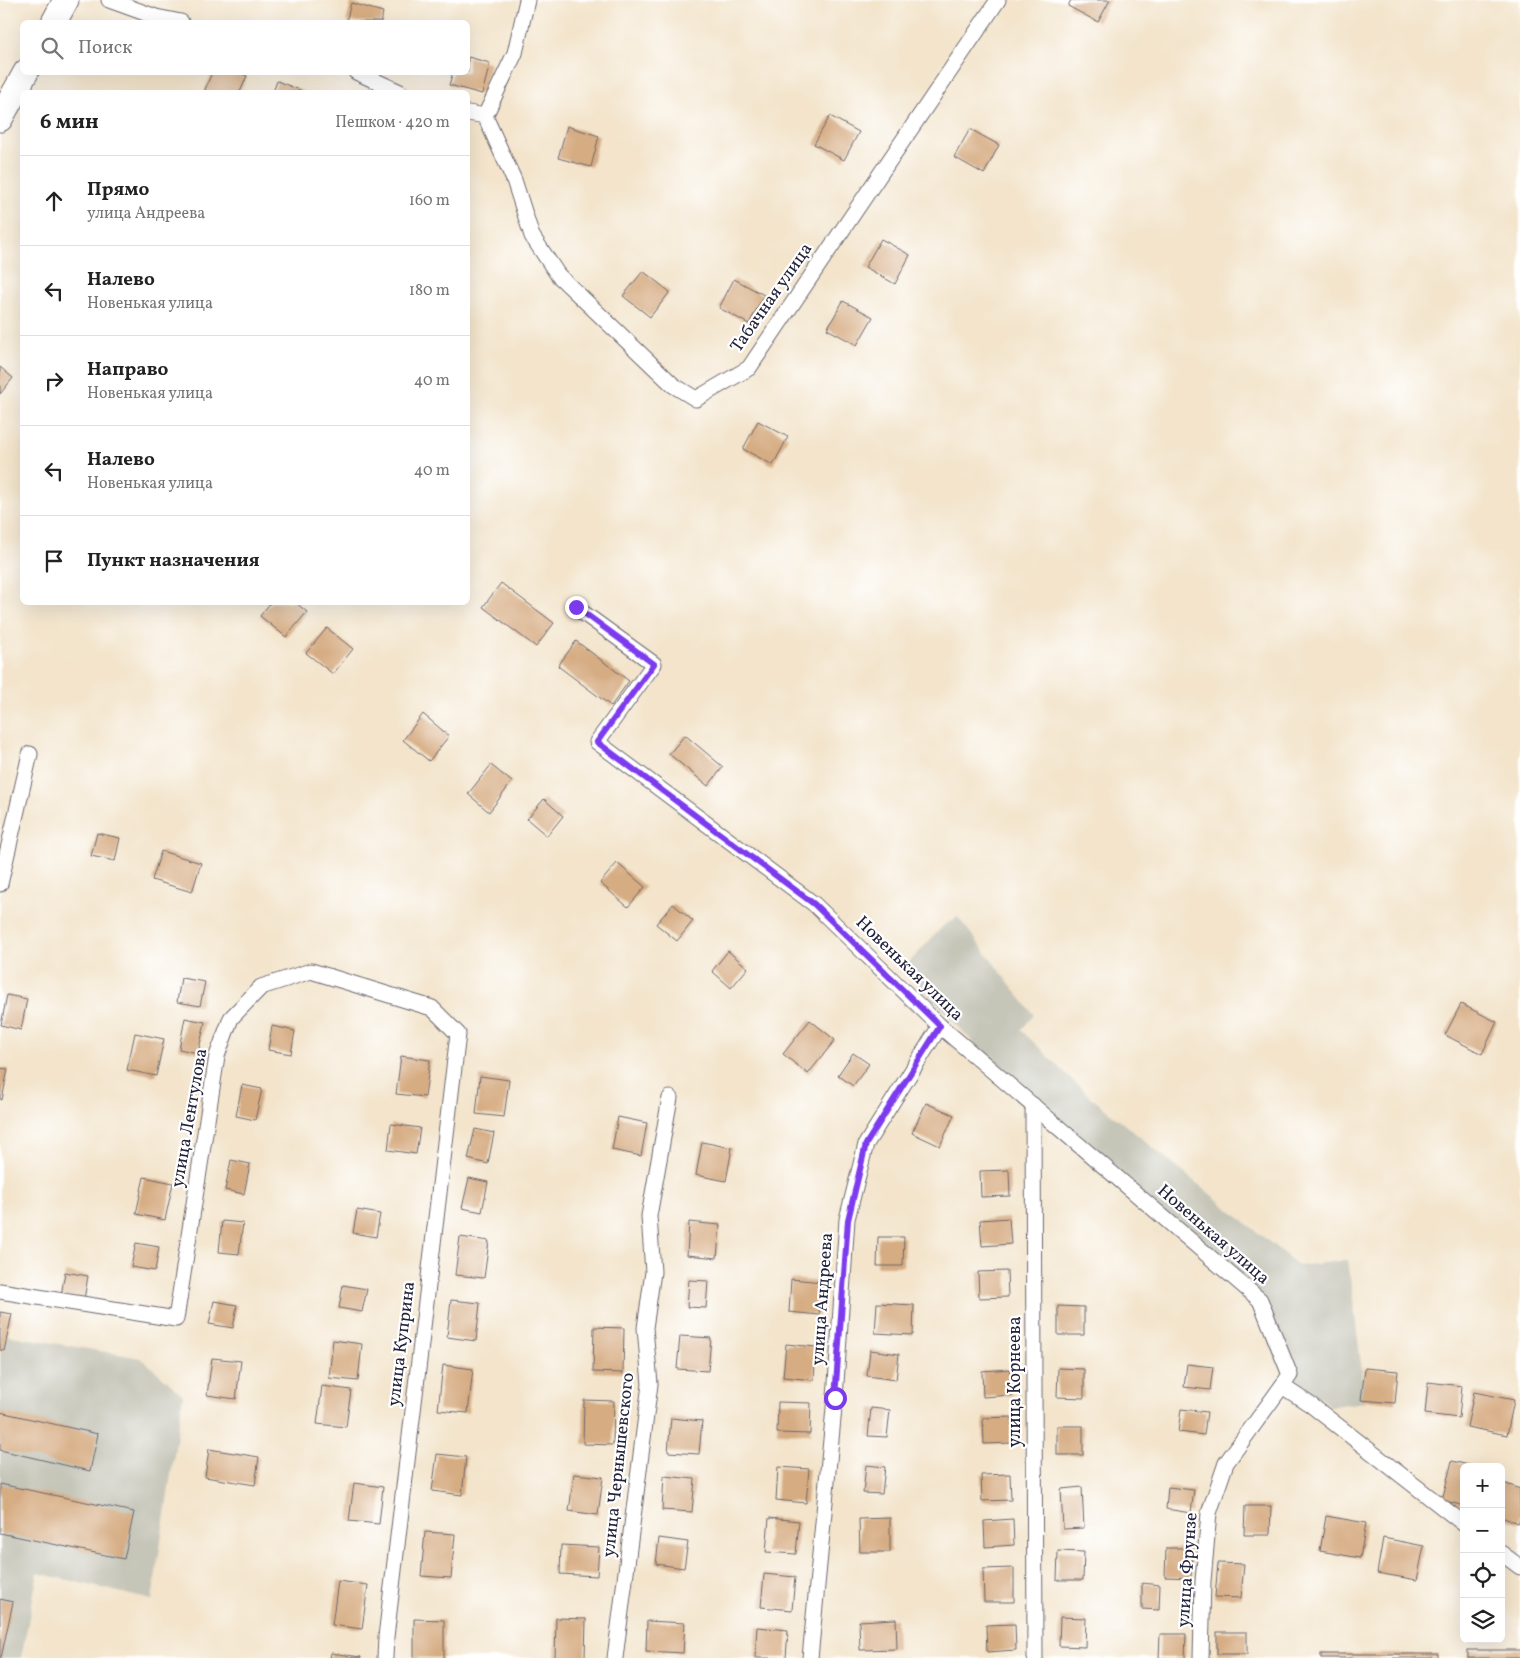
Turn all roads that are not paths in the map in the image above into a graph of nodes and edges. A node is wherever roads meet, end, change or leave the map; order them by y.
1 (66, 0) edge
2 (109, 0) edge
3 (527, 0) edge
4 (998, 0) edge
5 (55, 20) edge
6 (171, 20) edge
7 (24, 75) edge
8 (363, 75) edge
9 (396, 90) edge
10 (470, 113) edge
11 (485, 116) junction
12 (0, 119) edge
13 (576, 607) dead end
14 (30, 754) dead end
15 (0, 884) edge
16 (940, 1026) junction
17 (458, 1034) joint
18 (670, 1098) dead end
19 (1033, 1105) junction
20 (0, 1291) edge
21 (1282, 1386) junction
22 (1460, 1521) edge
23 (1505, 1556) edge
24 (1520, 1567) edge
25 (385, 1658) edge
26 (615, 1658) edge
27 (810, 1658) edge
28 (1035, 1658) edge
29 (1201, 1658) edge

1 - 5 highway
2 - 6 street
3 - 11 street
4 - 11 street, Табачная улица
7 - 12 highway
8 - 9 street
10 - 11 street
13 - 16 street, Новенькая улица
14 - 15 street
16 - 19 street, Новенькая улица
16 - 27 street, улица Андреева
17 - 20 street, улица Лентулова
17 - 25 street, улица Куприна
18 - 26 street, улица Чернышевского
19 - 21 street, Новенькая улица
19 - 28 street, улица Корнеева
21 - 22 street
21 - 29 street, улица Фрунзе
23 - 24 street

